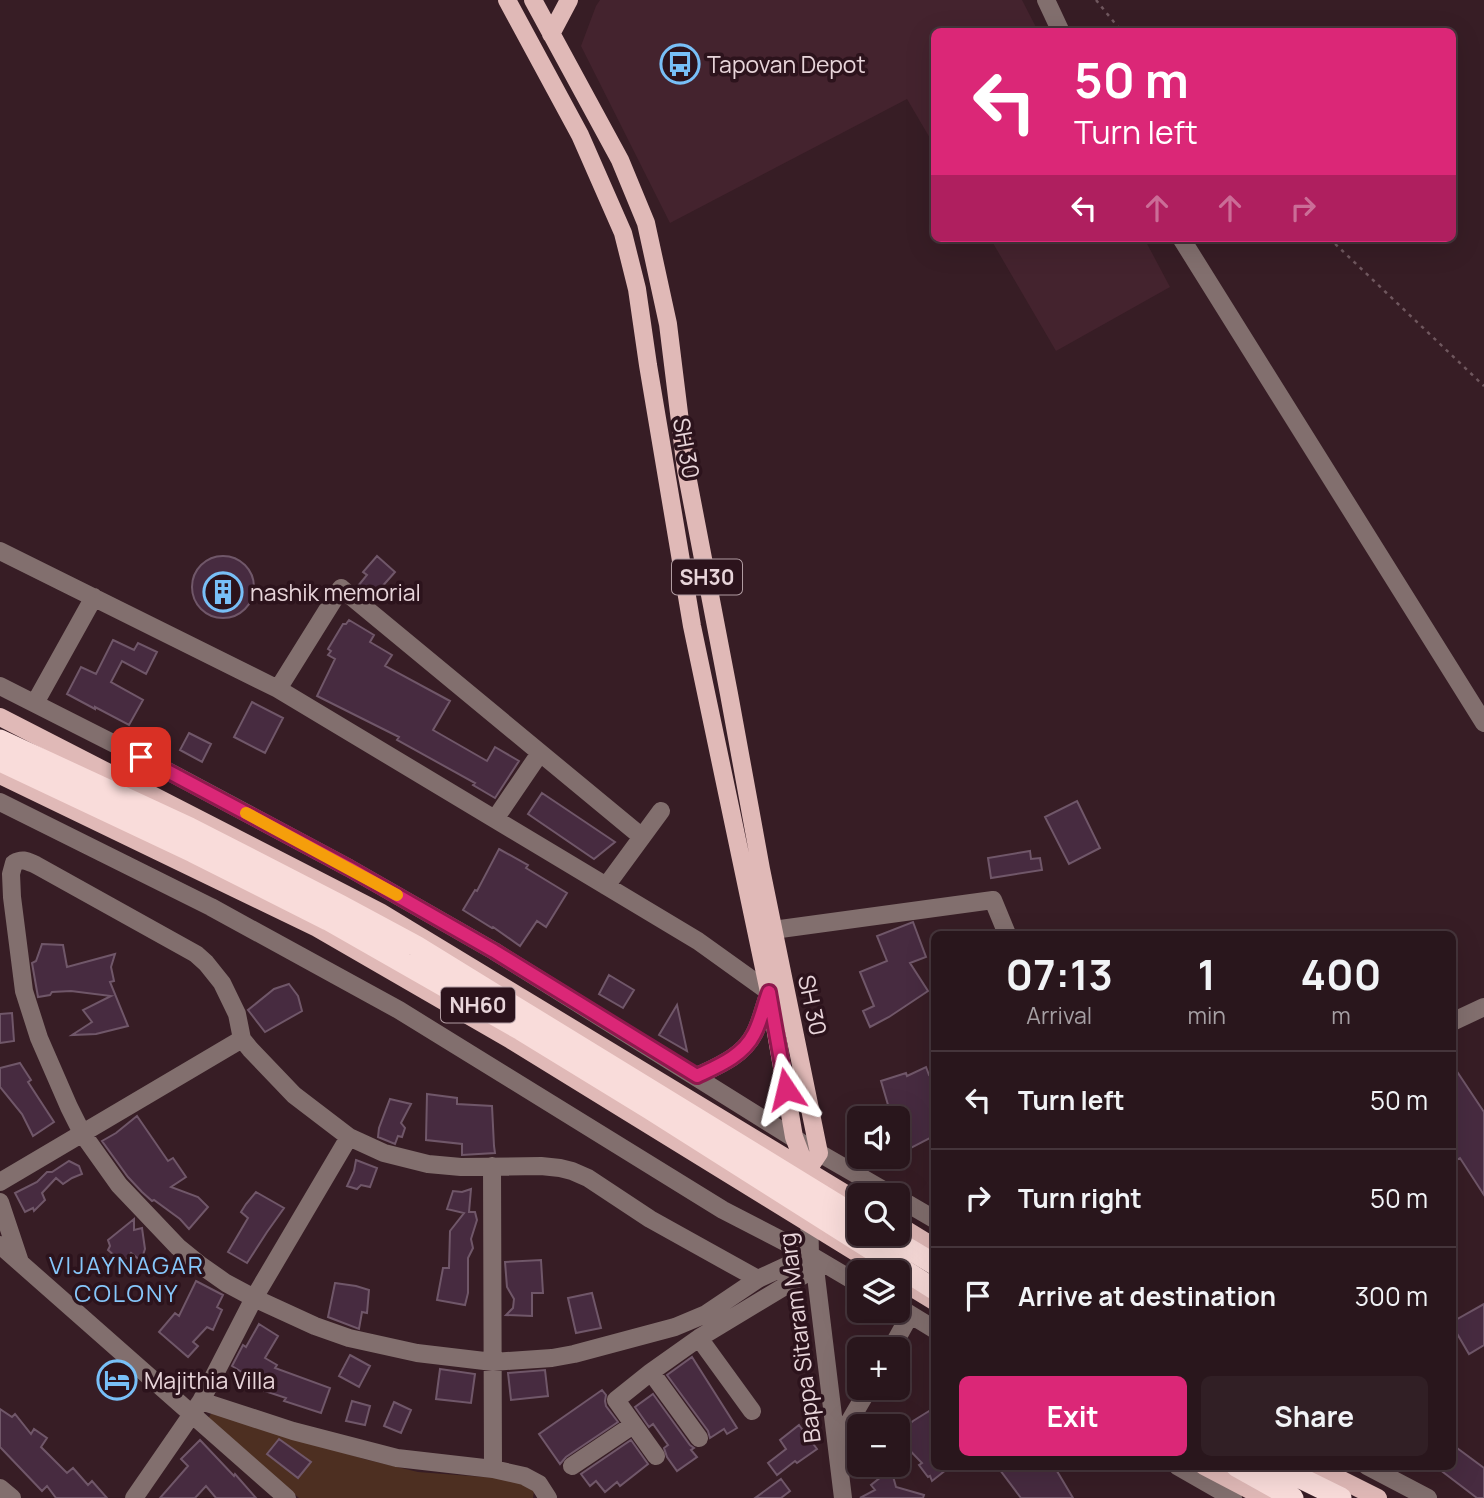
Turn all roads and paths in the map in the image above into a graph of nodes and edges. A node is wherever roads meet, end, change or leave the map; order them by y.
1 (507, 0) edge
2 (533, 0) edge
3 (569, 0) edge
4 (1046, 0) edge
5 (1096, 0) edge
6 (1059, 28) edge
7 (1119, 28) edge
8 (551, 34) junction
9 (649, 239) junction
10 (1183, 242) edge
11 (1333, 242) edge
12 (626, 243) junction
13 (1484, 386) edge
14 (0, 551) edge
15 (94, 597) junction
16 (0, 686) edge
17 (278, 689) junction
18 (34, 703) junction
19 (0, 717) edge
20 (1484, 723) edge
21 (0, 740) edge
22 (540, 753) junction
23 (0, 761) edge
24 (0, 775) edge
25 (0, 802) edge
26 (661, 811) dead end
27 (495, 819) junction
28 (642, 837) junction
29 (606, 886) junction
30 (773, 930) junction
31 (1006, 931) edge
32 (776, 986) junction
33 (1484, 1007) edge
34 (1456, 1020) edge
35 (242, 1039) junction
36 (697, 1076) junction
37 (82, 1133) junction
38 (349, 1137) junction
39 (794, 1138) junction
40 (819, 1153) junction
41 (492, 1166) junction
42 (807, 1171) junction
43 (0, 1182) edge
44 (871, 1183) edge
45 (847, 1195) edge
46 (0, 1202) edge
47 (910, 1205) edge
48 (847, 1211) edge
49 (931, 1217) edge
50 (810, 1224) junction
51 (910, 1232) edge
52 (0, 1245) edge
53 (931, 1245) edge
54 (904, 1246) edge
55 (868, 1260) edge
56 (812, 1262) junction
57 (931, 1262) edge
58 (21, 1264) junction
59 (847, 1278) edge
60 (758, 1279) junction
61 (910, 1286) edge
62 (931, 1287) edge
63 (254, 1298) junction
64 (931, 1299) edge
65 (910, 1315) edge
66 (931, 1327) edge
67 (699, 1338) junction
68 (493, 1362) junction
69 (651, 1372) junction
70 (862, 1400) edge
71 (197, 1408) junction
72 (752, 1411) dead end
73 (633, 1425) junction
74 (699, 1438) dead end
75 (837, 1443) junction
76 (656, 1456) dead end
77 (572, 1466) dead end
78 (493, 1469) junction
79 (1184, 1470) edge
80 (1212, 1470) edge
81 (1244, 1470) edge
82 (1284, 1470) edge
83 (1322, 1470) edge
84 (1375, 1470) edge
85 (0, 1488) edge
86 (839, 1496) edge
87 (12, 1498) edge
88 (134, 1498) edge
89 (287, 1498) edge
90 (548, 1498) edge
91 (1233, 1498) edge
92 (1265, 1498) edge
93 (1293, 1498) edge
94 (1340, 1498) edge
95 (1378, 1498) edge
96 (1429, 1498) edge

1 - 12 main road, SH 30 / SH30
2 - 8 main road, SH 30 / SH30
3 - 8 main road
4 - 6 street
5 - 7 path
8 - 9 main road, SH 30 / SH30
9 - 12 main road
9 - 30 main road, SH 30 / SH30
10 - 20 street
11 - 13 path
12 - 32 main road, SH 30 / SH30
14 - 15 street
15 - 17 street
15 - 18 street
16 - 18 street
17 - 22 street
17 - 27 street
18 - 36 street
19 - 42 main road
21 - 48 highway, NH60, bridge
22 - 27 street
22 - 28 street
23 - 62 highway, NH60, bridge
24 - 50 main road
25 - 56 street
26 - 28 street
27 - 29 street
28 - 29 street
29 - 32 street
30 - 31 street
30 - 32 main road, SH 30 / SH30
32 - 36 street
32 - 39 main road, SH 30 / SH30
32 - 40 main road, SH 30 / SH30
33 - 34 street
35 - 37 street
35 - 37 street
35 - 38 street
36 - 39 street
37 - 43 street
37 - 63 street
38 - 41 street
38 - 63 street
39 - 40 street
39 - 42 main road, SH 30 / SH30
40 - 42 main road
40 - 44 street
41 - 60 street
41 - 68 street
42 - 45 main road
42 - 50 street, Bappa Sitaram Marg
46 - 58 street
47 - 49 street
50 - 55 main road
50 - 56 street, Bappa Sitaram Marg
51 - 53 main road
52 - 58 street
54 - 57 highway
56 - 59 street
56 - 60 street
56 - 67 street
56 - 75 street, Bappa Sitaram Marg
58 - 71 street
60 - 68 street
61 - 64 main road
63 - 68 street
63 - 71 street
65 - 66 street
67 - 69 street
67 - 72 street
68 - 78 street
69 - 73 street
69 - 74 street
70 - 75 street
71 - 78 street
71 - 88 street
71 - 89 street
73 - 76 street
73 - 77 street
75 - 86 street, Bappa Sitaram Marg
78 - 90 street
79 - 91 street
80 - 92 main road
81 - 93 highway
82 - 94 highway
83 - 95 main road
84 - 96 street
85 - 87 street

